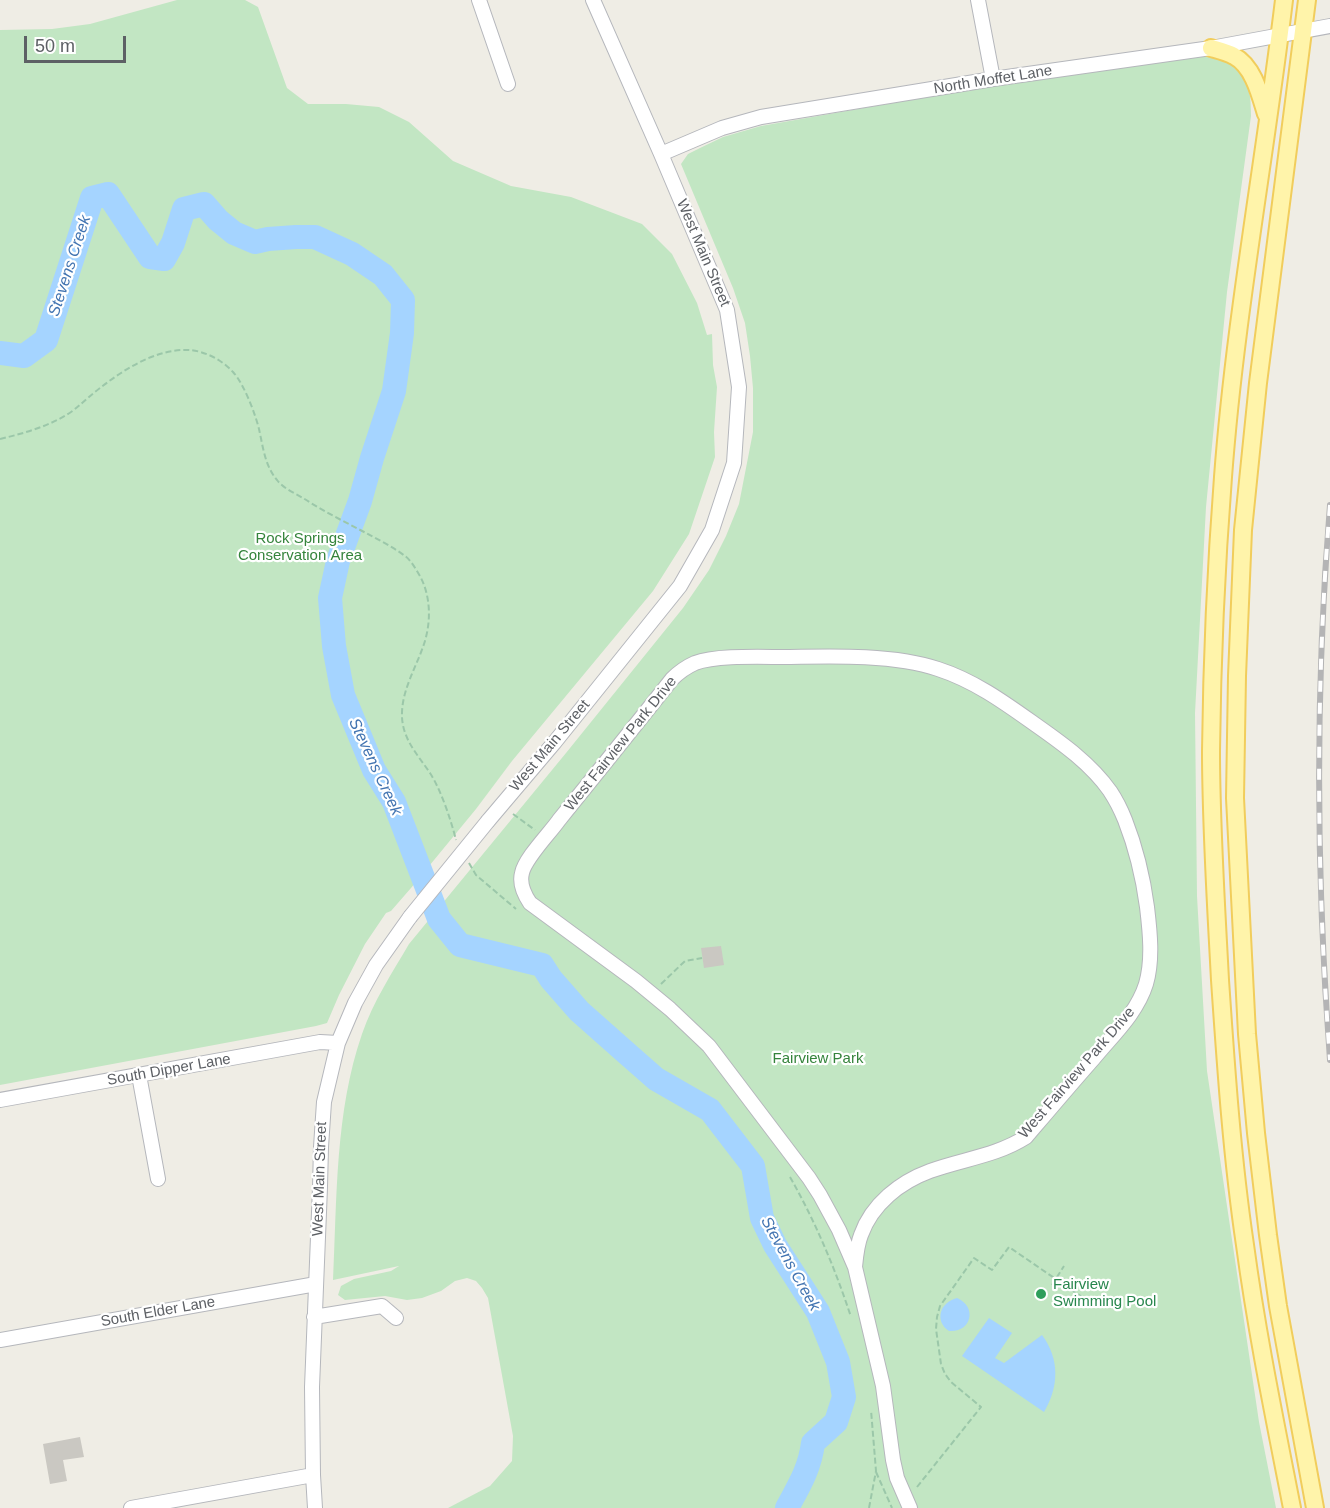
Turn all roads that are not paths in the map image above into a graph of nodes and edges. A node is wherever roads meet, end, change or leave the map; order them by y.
1 (479, 0) edge
2 (593, 0) edge
3 (978, 0) edge
4 (1284, 0) edge
5 (1307, 0) edge
6 (1330, 26) edge
7 (1302, 31) junction
8 (1280, 35) junction
9 (1211, 48) junction
10 (993, 79) junction
11 (508, 84) dead end
12 (1268, 120) junction
13 (661, 154) junction
14 (338, 1042) junction
15 (139, 1075) junction
16 (0, 1100) edge
17 (158, 1179) dead end
18 (855, 1267) junction
19 (316, 1284) junction
20 (314, 1317) junction
21 (396, 1318) dead end
22 (0, 1340) edge
23 (313, 1475) junction
24 (908, 1504) edge
25 (131, 1508) edge
26 (315, 1508) edge
27 (1292, 1508) edge
28 (1315, 1508) edge

1 - 11 street
2 - 13 street, West Main Street
3 - 10 street
4 - 8 main road
5 - 7 main road
6 - 7 street, North Moffet Lane
7 - 8 street, North Moffet Lane
7 - 28 main road
8 - 9 street, North Moffet Lane
8 - 12 main road
9 - 10 street, North Moffet Lane
9 - 12 main road
10 - 13 street, North Moffet Lane
12 - 27 main road
13 - 14 street, West Main Street, bridge
14 - 15 street, South Dipper Lane
14 - 19 street, West Main Street
15 - 16 street, South Dipper Lane
15 - 17 street
18 - 18 street, West Fairview Park Drive
18 - 24 street, West Fairview Park Drive
19 - 20 street, West Main Street
19 - 22 street, South Elder Lane
20 - 21 street
20 - 23 street, West Main Street
23 - 25 street
23 - 26 street, West Main Street

